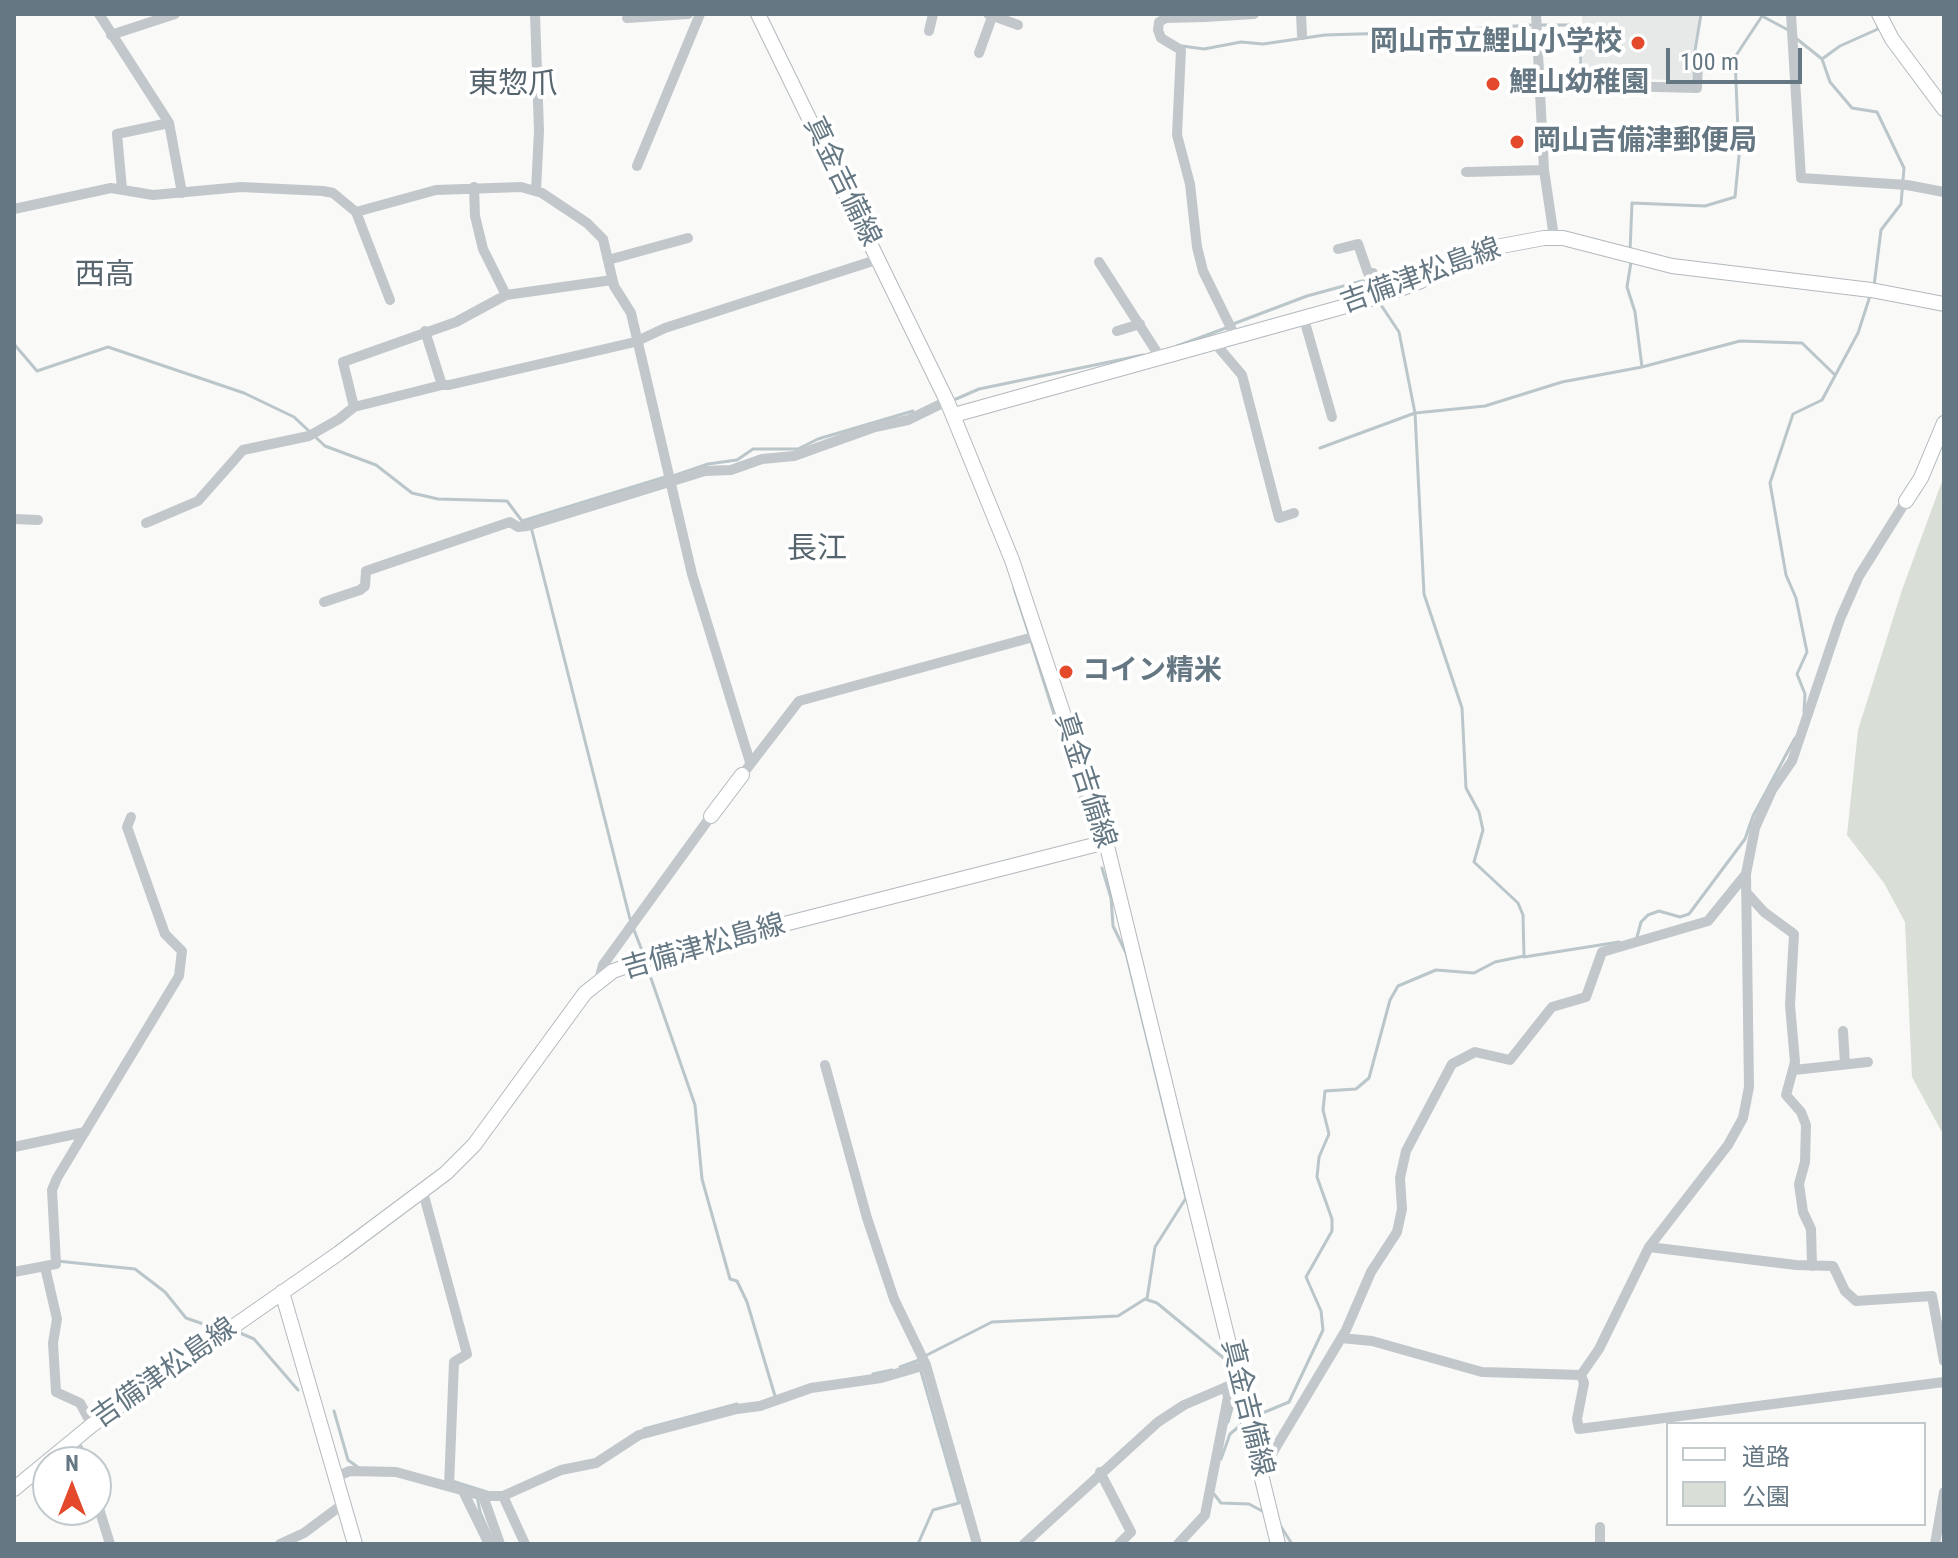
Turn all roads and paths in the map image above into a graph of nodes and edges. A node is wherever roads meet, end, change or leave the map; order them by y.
1 (99, 14) edge
2 (175, 14) edge
3 (535, 14) edge
4 (688, 14) edge
5 (700, 14) edge
6 (758, 14) edge
7 (933, 14) edge
8 (1254, 14) edge
9 (1301, 14) edge
10 (1536, 14) edge
11 (1791, 14) edge
12 (1879, 14) edge
13 (990, 15) edge
14 (1204, 16) edge
15 (627, 18) dead end
16 (1018, 25) dead end
17 (929, 31) dead end
18 (111, 35) junction
19 (1302, 35) dead end
20 (979, 53) dead end
21 (1698, 62) dead end
22 (1540, 84) junction
23 (1944, 109) edge
24 (169, 123) junction
25 (637, 166) dead end
26 (1544, 170) junction
27 (1466, 172) dead end
28 (474, 187) junction
29 (122, 189) junction
30 (536, 190) junction
31 (1944, 192) edge
32 (182, 193) junction
33 (14, 209) edge
34 (356, 212) junction
35 (1554, 237) junction
36 (688, 238) dead end
37 (1338, 249) dead end
38 (879, 259) junction
39 (608, 260) junction
40 (1099, 262) dead end
41 (612, 280) junction
42 (506, 295) junction
43 (1382, 296) junction
44 (390, 300) dead end
45 (1944, 304) edge
46 (1304, 319) junction
47 (1140, 324) junction
48 (425, 331) junction
49 (1117, 331) dead end
50 (1235, 336) junction
51 (635, 342) junction
52 (1214, 342) junction
53 (1160, 357) junction
54 (442, 385) junction
55 (947, 401) junction
56 (354, 407) junction
57 (954, 415) junction
58 (1332, 417) dead end
59 (1944, 423) edge
60 (1283, 474) dead end
61 (1268, 479) junction
62 (669, 483) junction
63 (1906, 501) joint
64 (1294, 513) dead end
65 (14, 519) edge
66 (38, 520) dead end
67 (146, 523) dead end
68 (324, 602) dead end
69 (1037, 636) junction
70 (750, 762) junction
71 (742, 775) joint
72 (711, 816) joint
73 (131, 817) dead end
74 (1106, 842) junction
75 (1746, 874) junction
76 (1746, 892) junction
77 (599, 980) junction
78 (1843, 1031) dead end
79 (1868, 1062) dead end
80 (1845, 1064) junction
81 (825, 1065) dead end
82 (1794, 1070) junction
83 (85, 1132) junction
84 (14, 1147) edge
85 (423, 1192) junction
86 (1649, 1247) junction
87 (52, 1263) junction
88 (1812, 1266) junction
89 (14, 1272) edge
90 (282, 1292) junction
91 (1341, 1338) junction
92 (1944, 1361) edge
93 (922, 1363) junction
94 (1581, 1375) junction
95 (1944, 1382) edge
96 (1232, 1385) junction
97 (92, 1425) junction
98 (74, 1440) junction
99 (77, 1446) edge
100 (1100, 1472) junction
101 (1261, 1472) junction
102 (335, 1477) junction
103 (449, 1483) junction
104 (14, 1489) edge
105 (1944, 1492) edge
106 (475, 1494) junction
107 (503, 1496) junction
108 (343, 1504) junction
109 (1600, 1527) dead end
110 (1277, 1536) edge
111 (280, 1544) edge
112 (355, 1544) edge
113 (489, 1544) edge
114 (500, 1544) edge
115 (525, 1544) edge
116 (977, 1544) edge
117 (1024, 1544) edge
118 (1119, 1544) edge
119 (1178, 1544) edge
120 (1600, 1544) edge
121 (1935, 1544) edge

1 - 18 street
2 - 18 street
3 - 30 street
4 - 15 street
5 - 25 street
6 - 38 main road, 真金吉備線
7 - 17 street
8 - 14 street
9 - 19 street
10 - 22 street
11 - 31 street
12 - 23 main road
13 - 16 street
13 - 20 street
14 - 50 street
18 - 24 street
21 - 22 street
22 - 26 street
24 - 29 street
24 - 32 street
26 - 27 street
26 - 35 street
28 - 30 street
28 - 34 street
28 - 42 street
29 - 32 street
29 - 33 street
30 - 39 street
32 - 34 street
34 - 44 street
35 - 43 main road, 吉備津松島線
35 - 45 main road, 吉備津松島線
36 - 39 street
37 - 43 street
38 - 51 street
38 - 55 main road, 真金吉備線
39 - 41 street
40 - 47 street
41 - 42 street
41 - 51 street
42 - 48 street
43 - 46 main road, 吉備津松島線
46 - 50 main road, 吉備津松島線
46 - 58 street
47 - 49 street
47 - 53 street
48 - 54 street
48 - 56 street
50 - 52 main road, 吉備津松島線
51 - 54 street
51 - 62 street
52 - 53 main road, 吉備津松島線
52 - 61 street
53 - 57 main road, 吉備津松島線
54 - 56 street
55 - 57 main road, 真金吉備線
55 - 62 street
56 - 67 street
57 - 69 main road, 真金吉備線
59 - 63 main road
60 - 61 street
61 - 64 street
62 - 68 street
62 - 70 street
63 - 75 street
65 - 66 street
69 - 70 street
69 - 74 main road, 真金吉備線
70 - 71 street
71 - 72 main road
72 - 77 street
73 - 83 street
74 - 77 main road, 吉備津松島線
74 - 96 main road, 真金吉備線
75 - 76 street
75 - 91 street
76 - 82 street
76 - 86 street
77 - 85 main road, 吉備津松島線
78 - 80 street
79 - 80 street
80 - 82 street
81 - 93 street
82 - 88 street
83 - 84 street
83 - 87 street
85 - 90 main road, 吉備津松島線
85 - 103 street
86 - 88 street
86 - 94 street
87 - 89 street
87 - 97 street
88 - 92 street
90 - 97 main road, 吉備津松島線
90 - 102 main road
91 - 94 street
91 - 101 street
93 - 107 street
93 - 116 street
94 - 95 street
96 - 100 street
96 - 101 main road, 真金吉備線
96 - 119 street
97 - 98 main road, 吉備津松島線
98 - 99 street
98 - 104 main road, 吉備津松島線
100 - 117 street
100 - 118 street
101 - 110 main road, 真金吉備線
102 - 103 street
102 - 108 main road
103 - 106 street
105 - 121 street
106 - 107 street
106 - 113 street
106 - 114 street
107 - 115 street
108 - 111 street
108 - 112 main road
109 - 120 street

